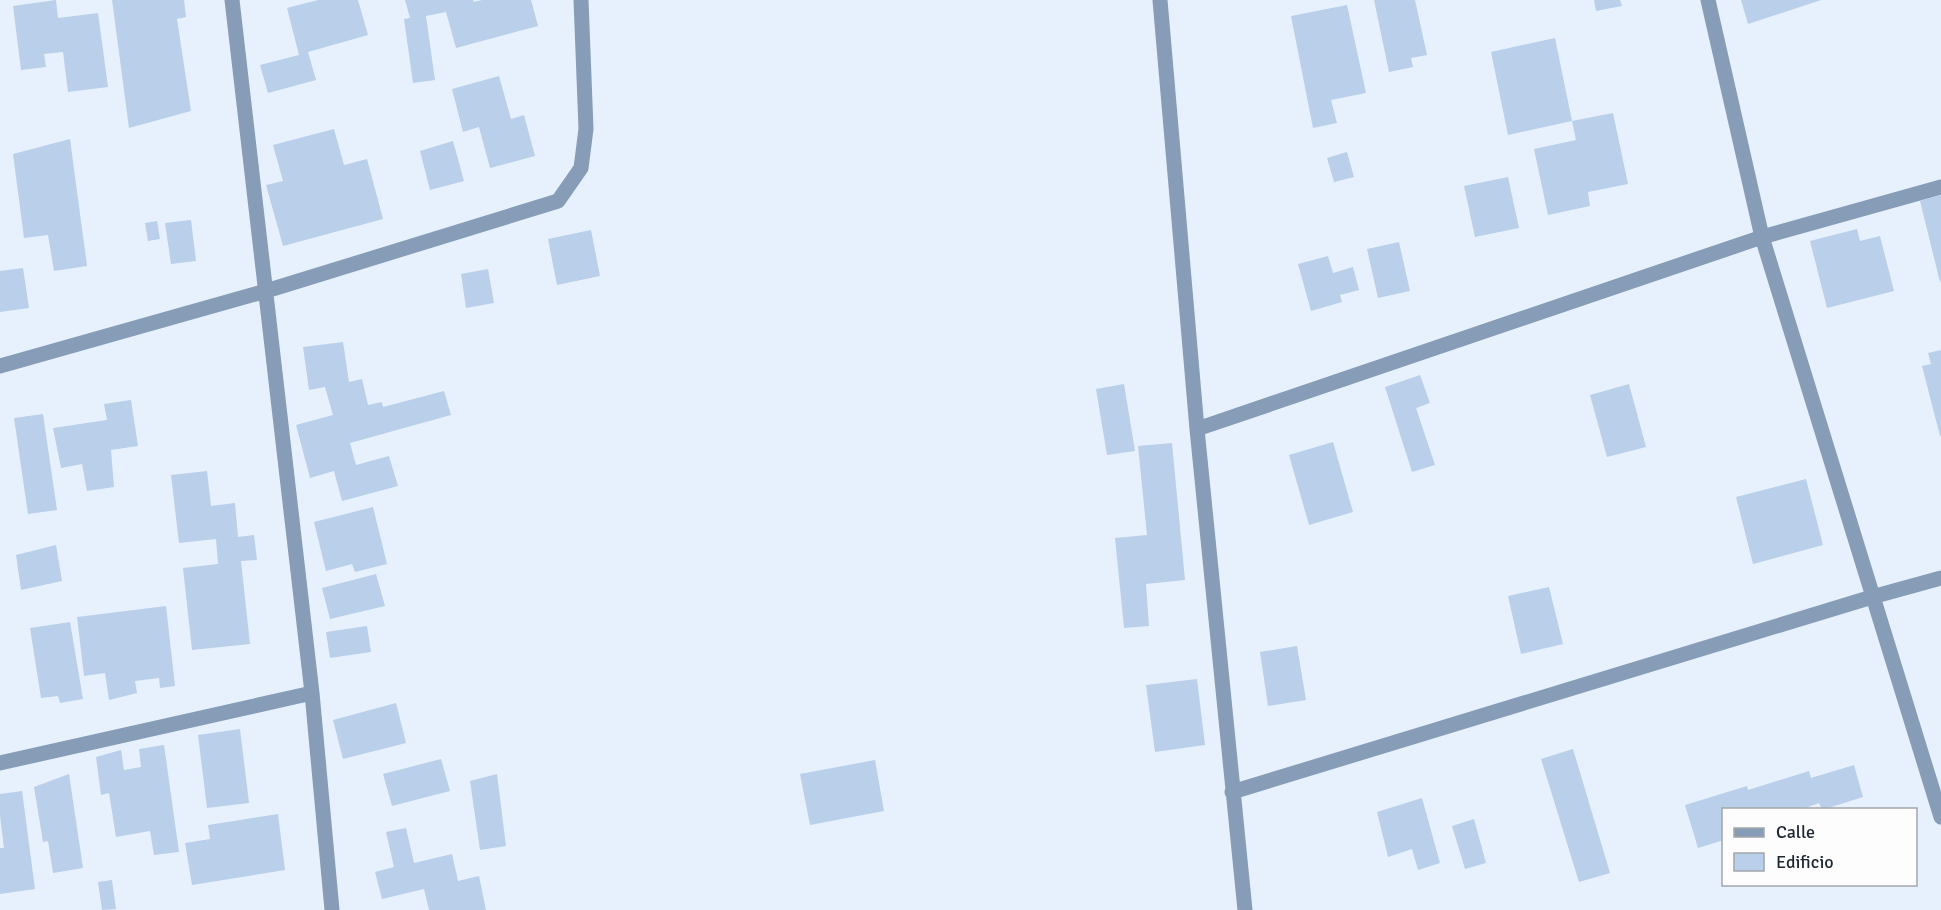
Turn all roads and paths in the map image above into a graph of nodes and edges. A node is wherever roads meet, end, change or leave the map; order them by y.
1 (232, 0) edge
2 (581, 0) edge
3 (1160, 0) edge
4 (1708, 0) edge
5 (1941, 187) edge
6 (1762, 237) junction
7 (266, 291) junction
8 (0, 366) edge
9 (1197, 429) junction
10 (1941, 578) edge
11 (1872, 597) junction
12 (312, 693) junction
13 (0, 763) edge
14 (1232, 792) junction
15 (1941, 817) edge
16 (332, 910) edge
17 (1245, 910) edge

1 - 7 street
2 - 7 street
3 - 9 street
4 - 6 street
5 - 6 street
6 - 9 street
6 - 11 street
7 - 8 street
7 - 12 street
9 - 14 street
10 - 11 street
11 - 14 street
11 - 15 street
12 - 13 street
12 - 16 street
14 - 17 street

